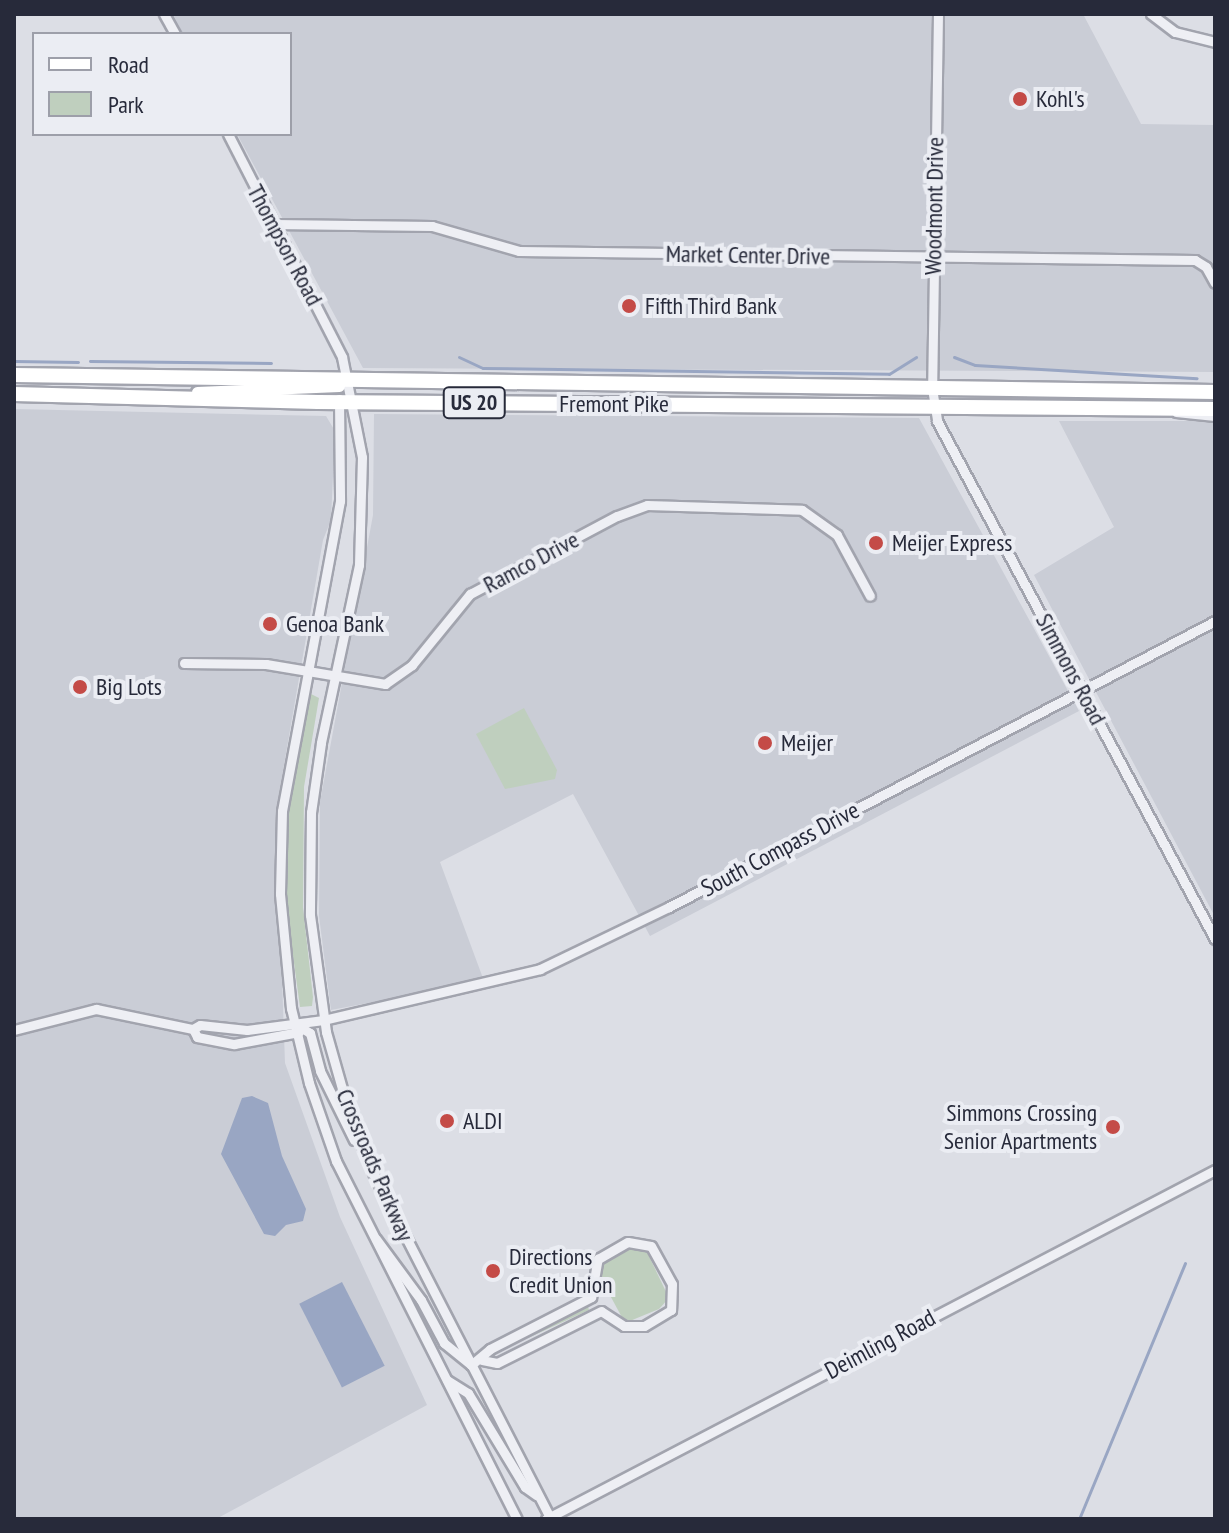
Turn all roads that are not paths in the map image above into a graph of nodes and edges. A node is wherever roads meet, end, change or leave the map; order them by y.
1 (164, 14) edge
2 (938, 14) edge
3 (1151, 14) edge
4 (174, 32) edge
5 (1215, 42) edge
6 (229, 136) edge
7 (274, 224) junction
8 (933, 258) junction
9 (1215, 283) edge
10 (14, 375) edge
11 (342, 382) junction
12 (1215, 392) edge
13 (14, 394) edge
14 (141, 397) junction
15 (933, 397) junction
16 (346, 402) junction
17 (1169, 408) junction
18 (1215, 409) edge
19 (1215, 416) edge
20 (870, 596) dead end
21 (1215, 621) edge
22 (184, 663) dead end
23 (305, 672) junction
24 (334, 679) junction
25 (1083, 690) junction
26 (1215, 939) edge
27 (323, 1020) junction
28 (294, 1023) junction
29 (193, 1029) junction
30 (14, 1030) edge
31 (300, 1032) junction
32 (1215, 1170) edge
33 (374, 1175) junction
34 (371, 1234) junction
35 (520, 1335) junction
36 (526, 1348) junction
37 (482, 1360) junction
38 (471, 1365) junction
39 (445, 1379) junction
40 (539, 1497) junction
41 (549, 1518) edge
42 (517, 1519) edge

1 - 4 street
2 - 8 street, Woodmont Drive
3 - 5 street
6 - 7 street, Thompson Road
7 - 8 street, Market Center Drive
7 - 11 street, Thompson Road
8 - 9 street, Market Center Drive
8 - 15 street, Woodmont Drive
10 - 11 highway, Fremont Pike / US 20
11 - 14 main road
11 - 15 highway, Fremont Pike / US 20
11 - 16 street, Thompson Road
12 - 15 highway, Fremont Pike / US 20
13 - 14 highway, Fremont Pike / US 20
14 - 16 highway, Fremont Pike / US 20
15 - 16 highway, Fremont Pike / US 20
15 - 17 highway, Fremont Pike / US 20
15 - 25 street, Simmons Road
16 - 23 street, Crossroads Parkway
16 - 24 street, Crossroads Parkway
17 - 18 highway, Fremont Pike / US 20
17 - 19 street
20 - 24 street, Ramco Drive
21 - 25 street, South Compass Drive
22 - 23 street, Ramco Drive
23 - 24 street, Ramco Drive
23 - 28 street, Crossroads Parkway
24 - 27 street, Crossroads Parkway
25 - 26 street, Simmons Road
25 - 27 street, South Compass Drive
27 - 28 street, South Compass Drive
27 - 31 street, South Compass Drive
27 - 33 street, Crossroads Parkway
28 - 29 street, South Compass Drive
28 - 31 street, Crossroads Parkway
29 - 30 street, South Compass Drive
29 - 31 street, South Compass Drive
31 - 33 street
31 - 34 street, Crossroads Parkway
32 - 41 street, Deimling Road
33 - 38 street, Crossroads Parkway
34 - 38 street
34 - 39 street, Crossroads Parkway
35 - 36 street
35 - 36 street
35 - 37 street
36 - 37 street
37 - 38 street
38 - 40 street, Crossroads Parkway
39 - 40 street
39 - 42 street, Crossroads Parkway
40 - 41 street, Crossroads Parkway

